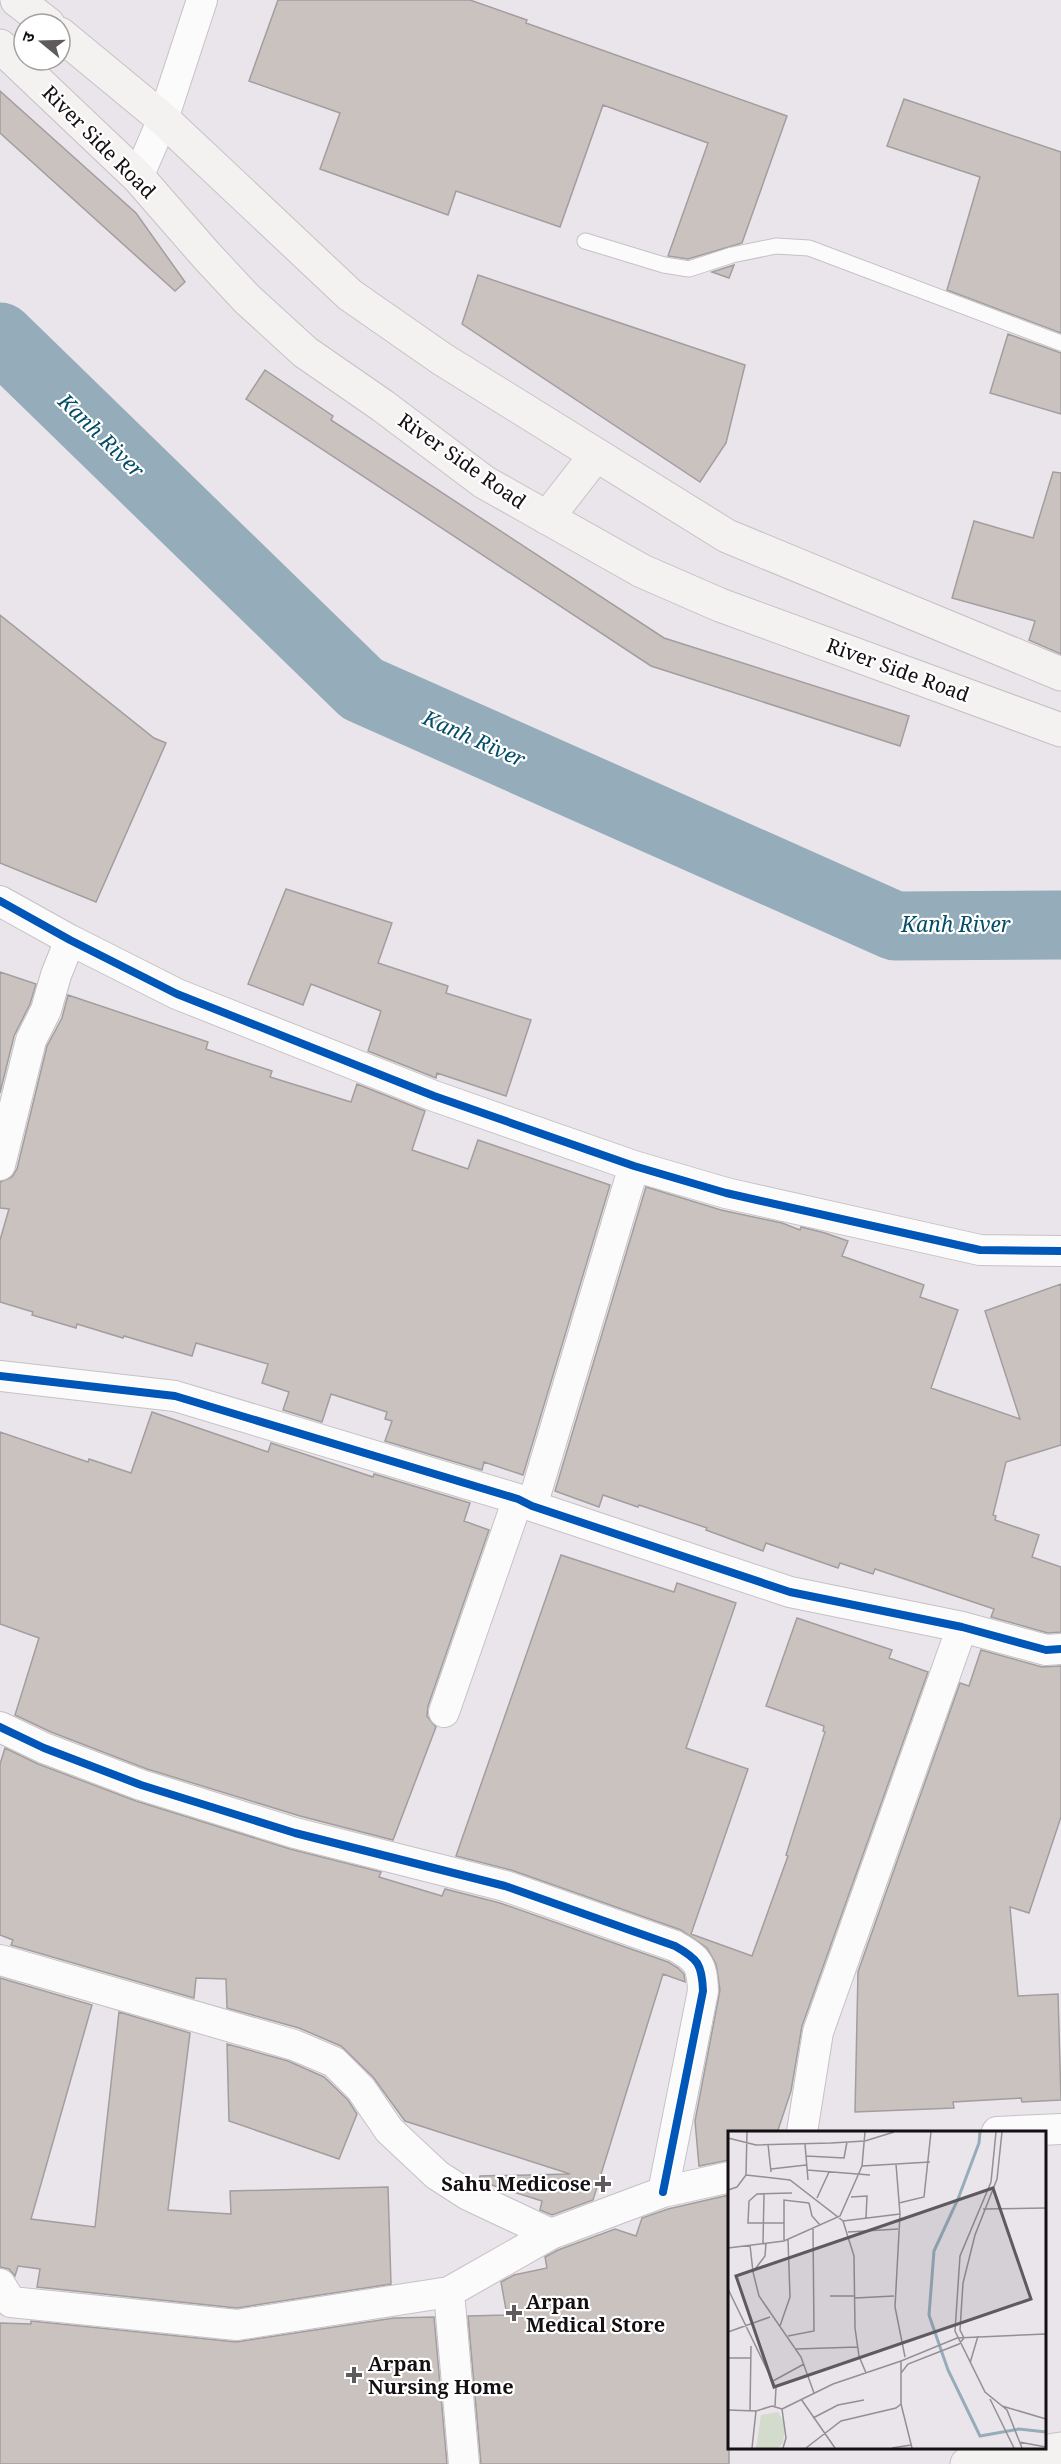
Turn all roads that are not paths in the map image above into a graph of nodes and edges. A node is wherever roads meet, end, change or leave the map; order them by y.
1 (17, 0) edge
2 (202, 0) edge
3 (32, 12) edge
4 (72, 44) edge
5 (0, 46) edge
6 (163, 119) junction
7 (138, 177) junction
8 (585, 241) dead end
9 (1061, 343) edge
10 (596, 455) junction
11 (547, 518) junction
12 (1061, 674) edge
13 (1061, 729) edge
14 (0, 901) edge
15 (70, 940) junction
16 (0, 1165) edge
17 (634, 1166) junction
18 (1061, 1251) edge
19 (0, 1376) edge
20 (525, 1503) junction
21 (962, 1627) junction
22 (1061, 1649) edge
23 (444, 1713) dead end
24 (0, 1727) edge
25 (0, 1960) edge
26 (1061, 2129) edge
27 (802, 2131) edge
28 (1029, 2131) edge
29 (728, 2177) edge
30 (663, 2192) junction
31 (551, 2234) junction
32 (449, 2292) junction
33 (4, 2295) edge
34 (1061, 2449) edge
35 (1007, 2452) edge
36 (464, 2464) edge
37 (967, 2464) edge

1 - 3 main road
2 - 6 street
4 - 6 main road
5 - 7 main road, River Side Road
6 - 7 street
6 - 10 main road
7 - 11 main road, River Side Road
8 - 9 lane
10 - 11 main road
10 - 12 main road
11 - 13 main road, River Side Road
14 - 15 street
15 - 16 street
15 - 17 street
17 - 18 street
17 - 20 street
19 - 20 street
20 - 21 street
20 - 23 street
21 - 22 street
21 - 27 street
24 - 30 street
25 - 31 street
26 - 28 street
29 - 30 street
30 - 31 street
31 - 32 street
32 - 33 street
32 - 36 street
34 - 35 main road
35 - 37 main road

